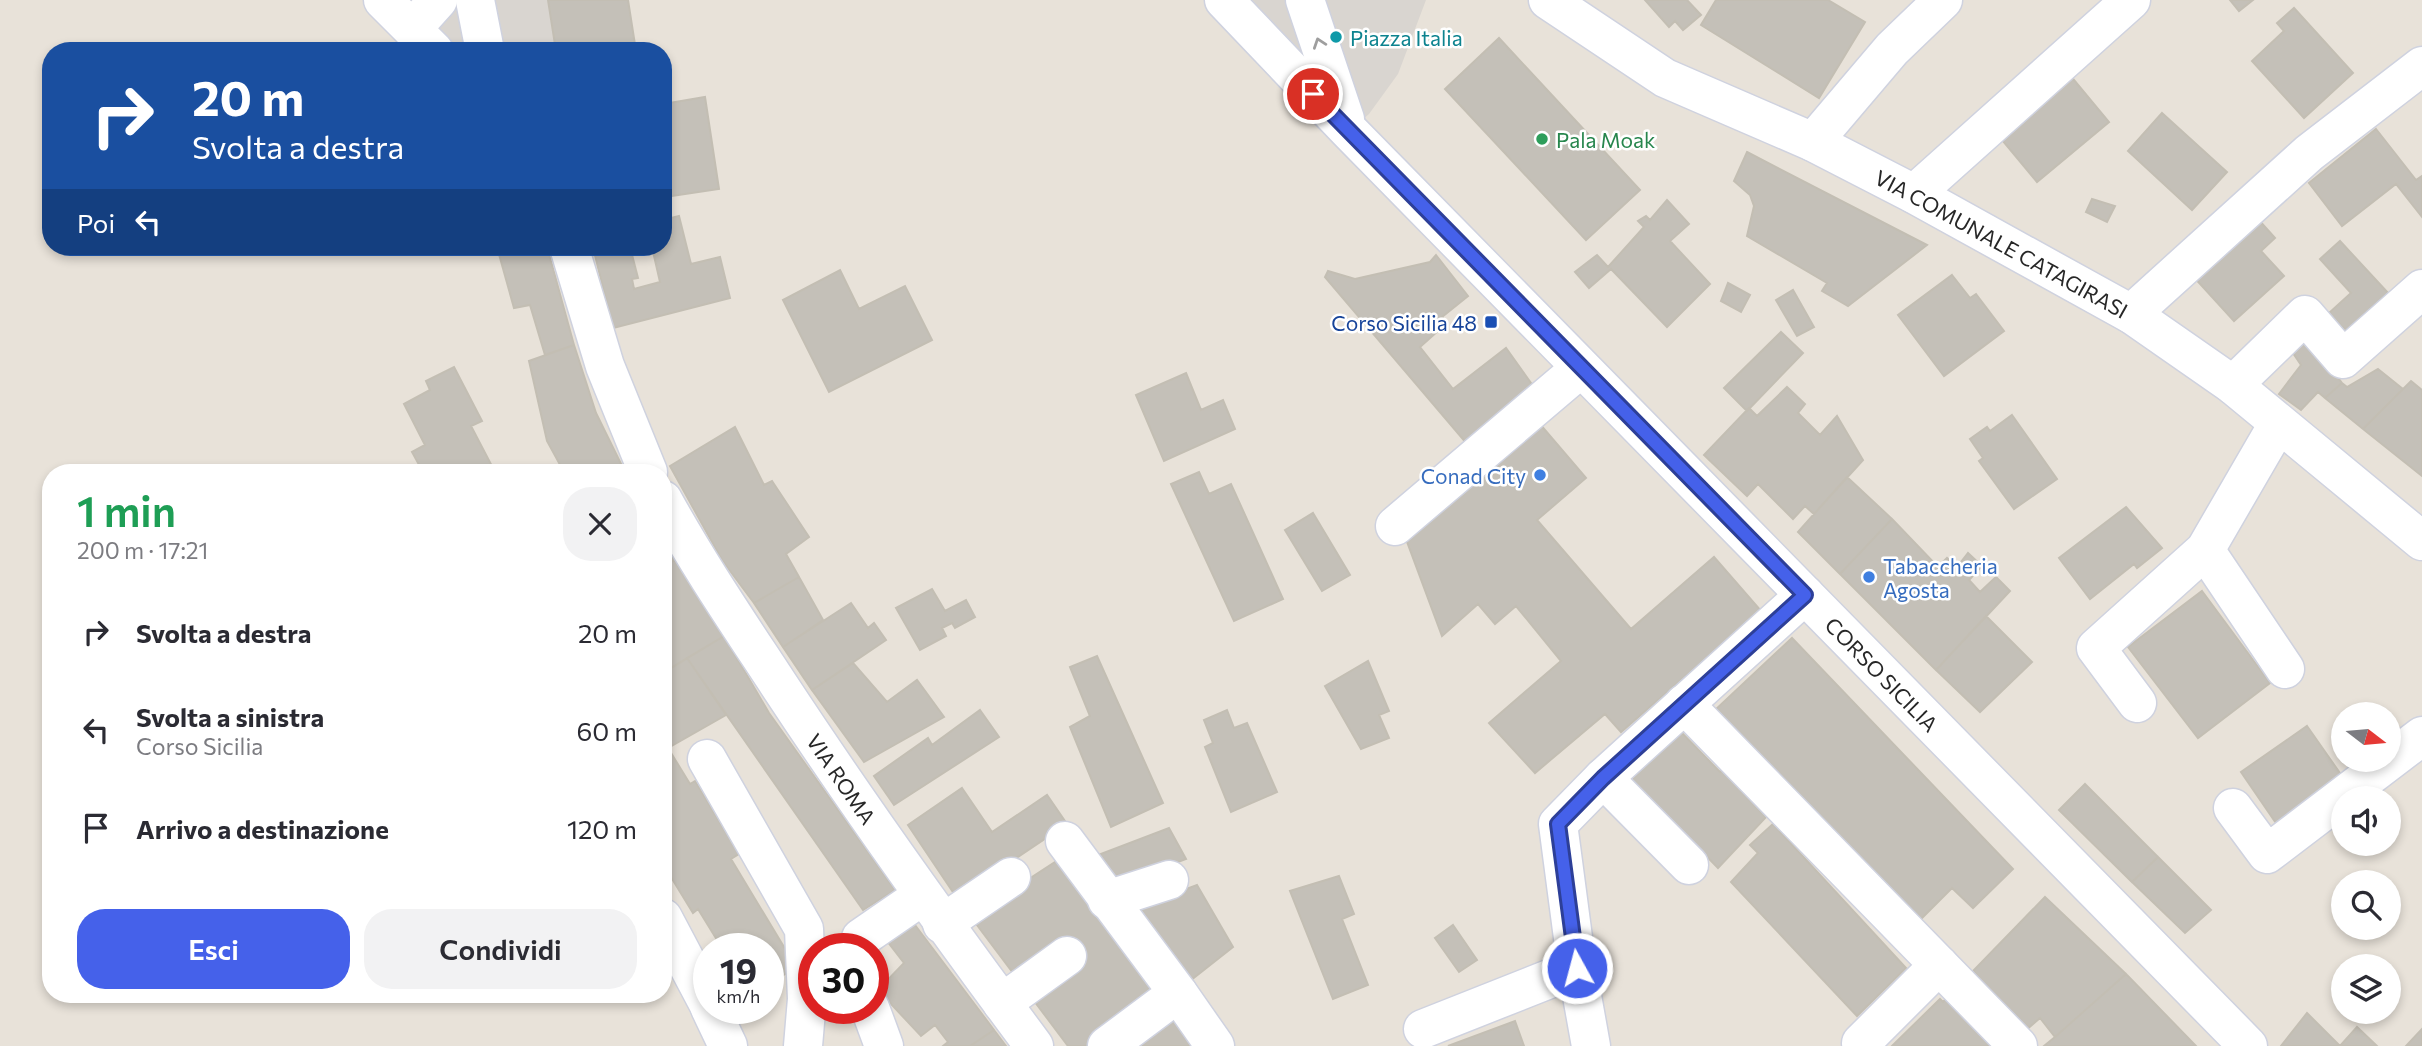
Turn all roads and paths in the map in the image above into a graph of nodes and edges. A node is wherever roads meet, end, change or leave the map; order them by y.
1 (384, 0) edge
2 (438, 0) edge
3 (475, 0) edge
4 (1224, 0) edge
5 (1304, 0) edge
6 (1548, 0) edge
7 (1943, 0) edge
8 (2131, 0) edge
9 (423, 40) edge
10 (483, 42) edge
11 (2422, 66) edge
12 (1349, 131) junction
13 (1813, 142) junction
14 (1914, 194) junction
15 (572, 256) edge
16 (2422, 289) edge
17 (2131, 314) junction
18 (1581, 368) junction
19 (2233, 385) junction
20 (2278, 424) junction
21 (645, 464) edge
22 (672, 515) edge
23 (2416, 525) edge
24 (1395, 526) dead end
25 (2205, 550) junction
26 (1805, 595) junction
27 (2285, 669) dead end
28 (2137, 703) dead end
29 (1684, 704) junction
30 (2422, 736) edge
31 (707, 759) dead end
32 (1603, 778) junction
33 (2233, 808) dead end
34 (1065, 841) dead end
35 (1689, 865) dead end
36 (1012, 877) dead end
37 (1169, 880) dead end
38 (1107, 900) junction
39 (932, 910) junction
40 (874, 933) edge
41 (672, 935) edge
42 (1066, 956) dead end
43 (1939, 965) junction
44 (1577, 968) junction
45 (693, 974) edge
46 (1178, 993) junction
47 (1002, 1003) junction
48 (718, 1024) edge
49 (876, 1024) edge
50 (1423, 1029) dead end
51 (728, 1046) edge
52 (803, 1046) edge
53 (884, 1046) edge
54 (1034, 1046) edge
55 (1107, 1046) edge
56 (1215, 1046) edge
57 (1591, 1046) edge
58 (1864, 1046) edge
59 (2018, 1046) edge
60 (2248, 1046) edge

1 - 9 street
2 - 9 street
3 - 10 street
4 - 12 street, CORSO SICILIA
12 -> 5 street
6 - 13 street, VIA COMUNALE CATAGIRASI
7 - 13 street
8 - 14 street
11 - 17 street
12 - 18 street, CORSO SICILIA
13 - 14 street, VIA COMUNALE CATAGIRASI
14 - 17 street, VIA COMUNALE CATAGIRASI
15 - 21 street
16 - 19 street
17 - 19 street, VIA COMUNALE CATAGIRASI
18 - 24 street
18 - 26 street, CORSO SICILIA
19 - 20 street, VIA COMUNALE CATAGIRASI
20 - 23 street, VIA COMUNALE CATAGIRASI
20 - 25 street
22 - 39 street, VIA ROMA
25 - 27 street
25 - 28 street
26 - 29 street
26 - 60 street, CORSO SICILIA
29 - 32 street
29 - 43 street
30 - 33 street
31 - 52 street
32 - 35 street
32 - 44 street
34 - 38 street
36 - 39 street
37 - 38 street
38 - 46 street
39 - 40 street
39 - 47 street, VIA ROMA
41 - 45 street
42 - 47 street
43 - 58 street
43 - 59 street
44 - 50 street
44 - 57 street
46 - 55 street
46 - 56 street
47 - 54 street, VIA ROMA
48 - 51 street
49 - 53 street

